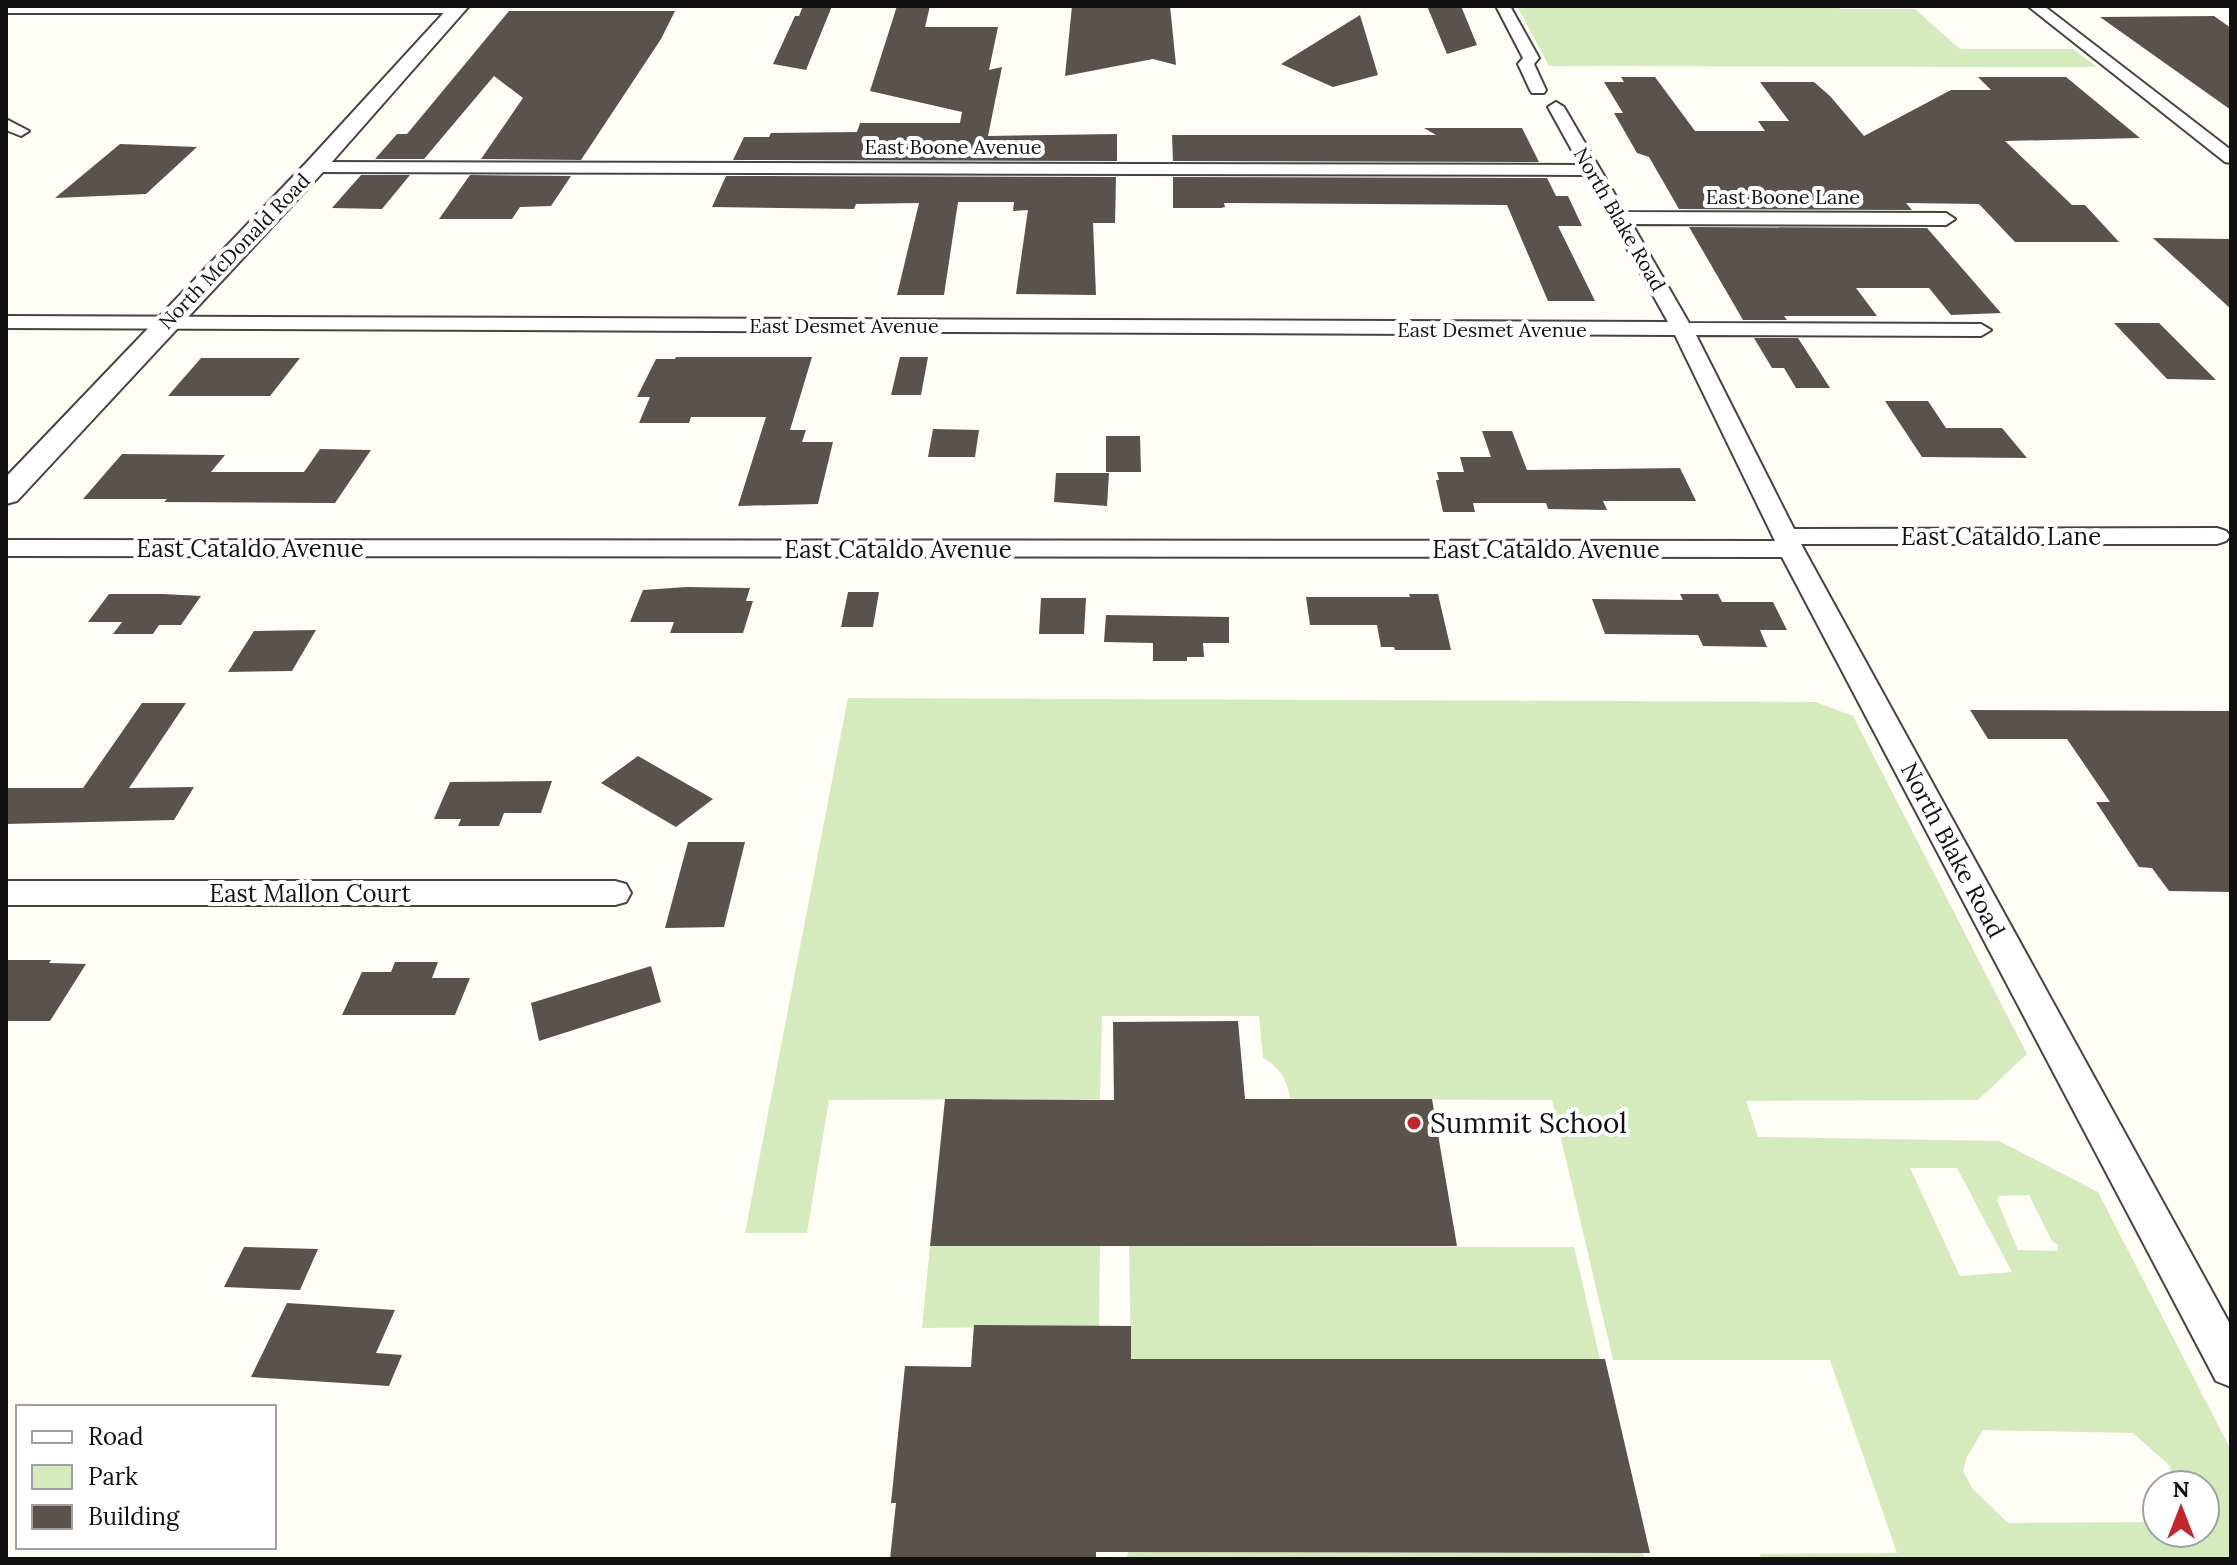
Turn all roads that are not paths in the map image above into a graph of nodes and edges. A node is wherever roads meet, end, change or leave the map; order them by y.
1 (1503, 6) edge
2 (2035, 6) edge
3 (458, 7) edge
4 (6, 9) edge
5 (2231, 158) edge
6 (315, 167) junction
7 (1592, 170) junction
8 (1620, 218) junction
9 (1946, 219) dead end
10 (6, 322) edge
11 (166, 322) junction
12 (1683, 330) junction
13 (1981, 330) dead end
14 (6, 495) edge
15 (2217, 536) dead end
16 (1788, 543) junction
17 (6, 548) edge
18 (6, 893) edge
19 (615, 893) dead end
20 (2231, 1367) edge

1 - 7 street, North Blake Road
2 - 5 street
3 - 4 street
3 - 6 street, North McDonald Road
6 - 7 street, East Boone Avenue
6 - 11 street, North McDonald Road
7 - 8 street, North Blake Road
8 - 9 street, East Boone Lane
8 - 12 street, North Blake Road
10 - 11 street, East Desmet Avenue
11 - 12 street, East Desmet Avenue
11 - 14 street, North McDonald Road
12 - 13 street
12 - 16 street, North Blake Road
15 - 16 street, East Cataldo Lane
16 - 17 street, East Cataldo Avenue
16 - 20 street, North Blake Road
18 - 19 street, East Mallon Court

